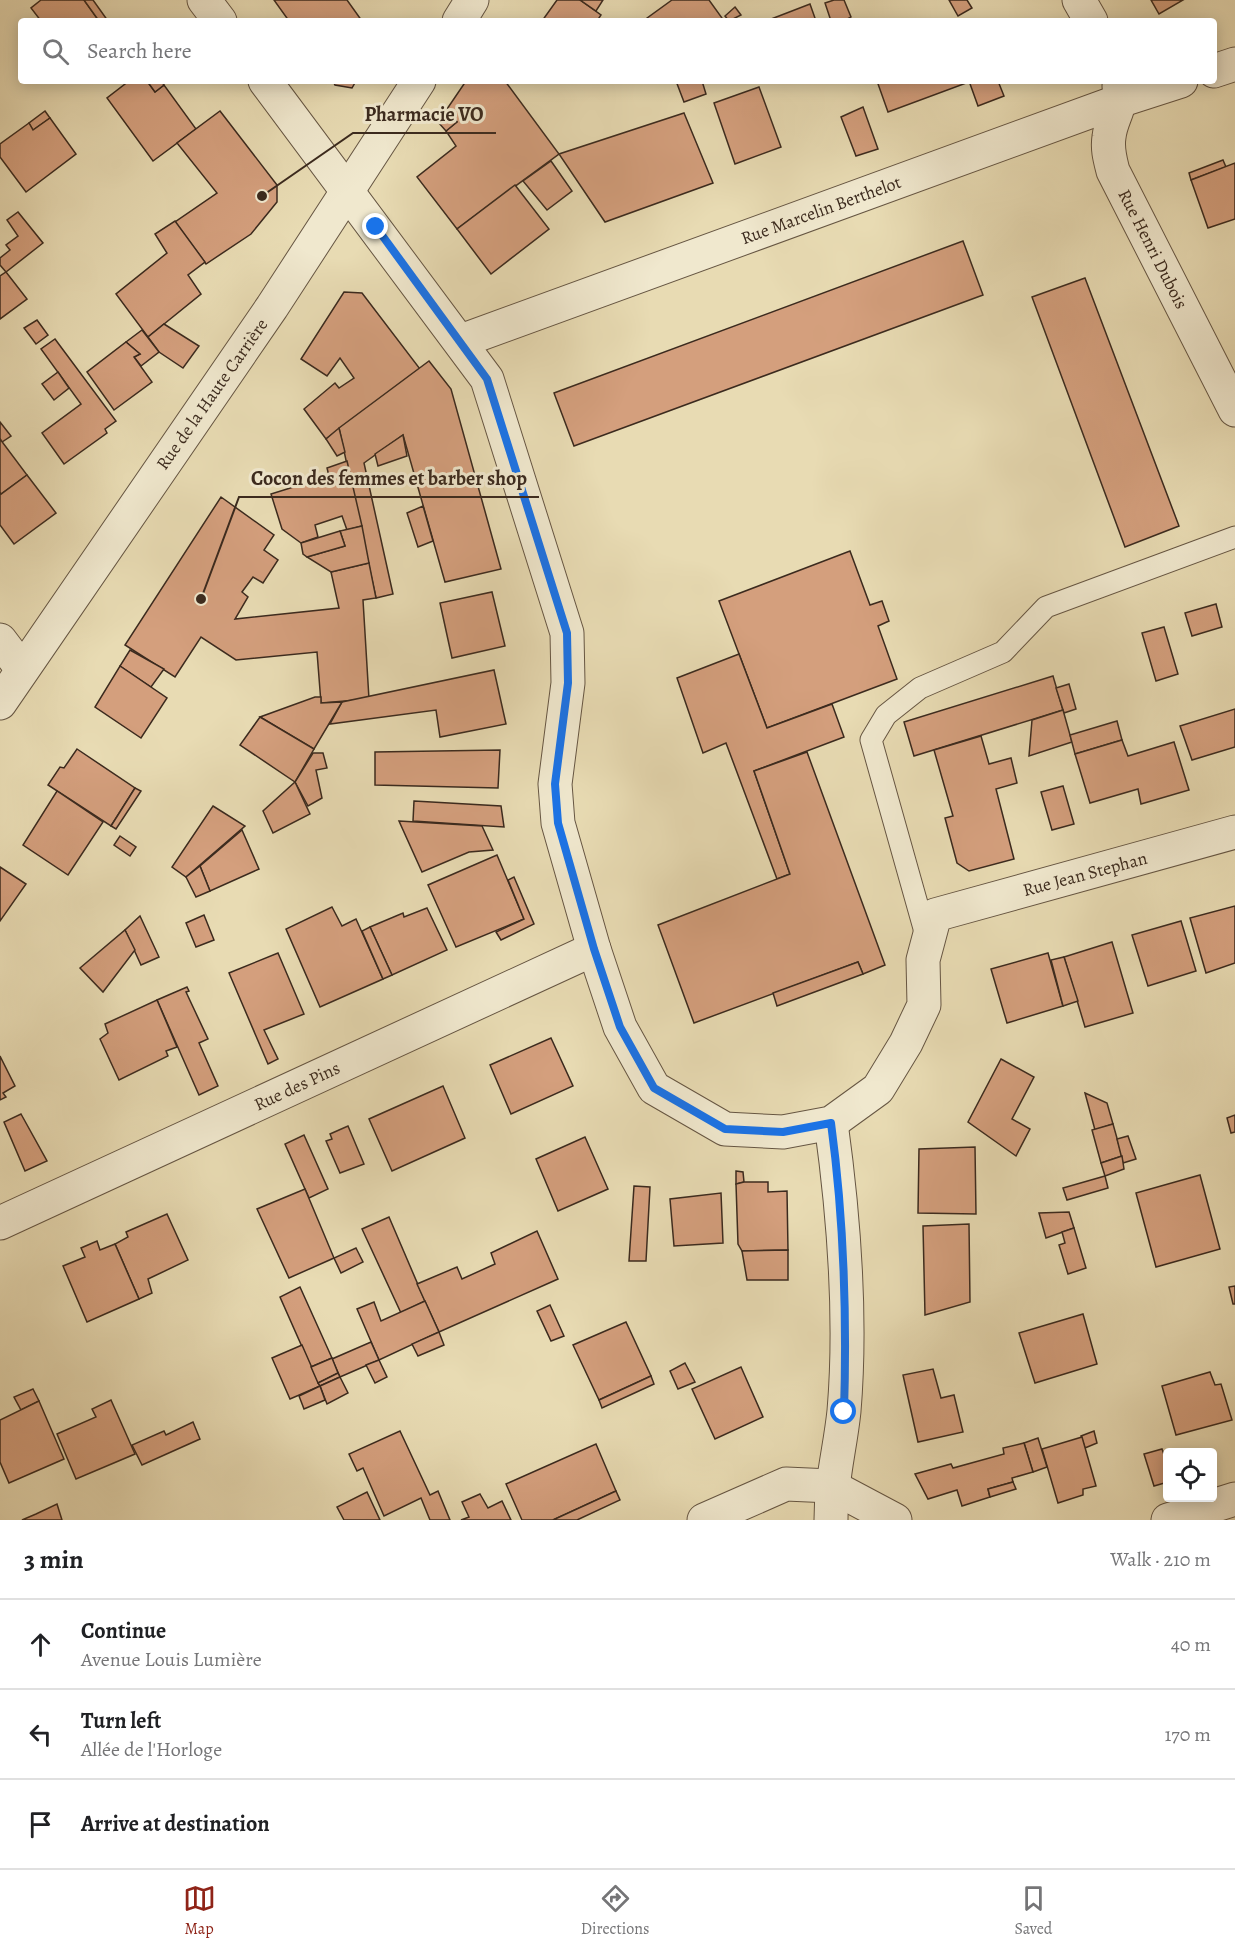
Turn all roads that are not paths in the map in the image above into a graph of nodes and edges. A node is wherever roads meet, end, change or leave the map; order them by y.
1 (204, 0) edge
2 (472, 0) edge
3 (1079, 0) edge
4 (218, 18) edge
5 (461, 18) edge
6 (1089, 18) edge
7 (1235, 64) edge
8 (1217, 70) edge
9 (267, 84) edge
10 (417, 84) edge
11 (1161, 84) edge
12 (1120, 90) edge
13 (347, 189) junction
14 (461, 341) junction
15 (1235, 410) edge
16 (1235, 537) edge
17 (0, 640) edge
18 (22, 669) junction
19 (0, 703) edge
20 (1235, 832) edge
21 (932, 929) junction
22 (594, 949) junction
23 (831, 1123) junction
24 (0, 1223) edge
25 (831, 1486) junction
26 (1235, 1499) edge
27 (704, 1520) edge
28 (831, 1520) edge
29 (895, 1520) edge
30 (1168, 1520) edge

1 - 4 street
2 - 5 street
3 - 6 street
7 - 8 street
9 - 13 street
10 - 13 street, Rue de la Haute Carrière
11 - 12 street, Rue Marcelin Berthelot
12 - 14 street, Rue Marcelin Berthelot
12 - 15 street, Rue Henri Dubois
13 - 14 street
13 - 18 street, Rue de la Haute Carrière
14 - 22 street
16 - 21 lane
17 - 18 street
18 - 19 street, Rue de la Haute Carrière
20 - 21 street, Rue Jean Stephan
21 - 23 street
22 - 23 street
22 - 24 street, Rue des Pins
23 - 25 street
25 - 27 street
25 - 28 street
25 - 29 street
26 - 30 street

